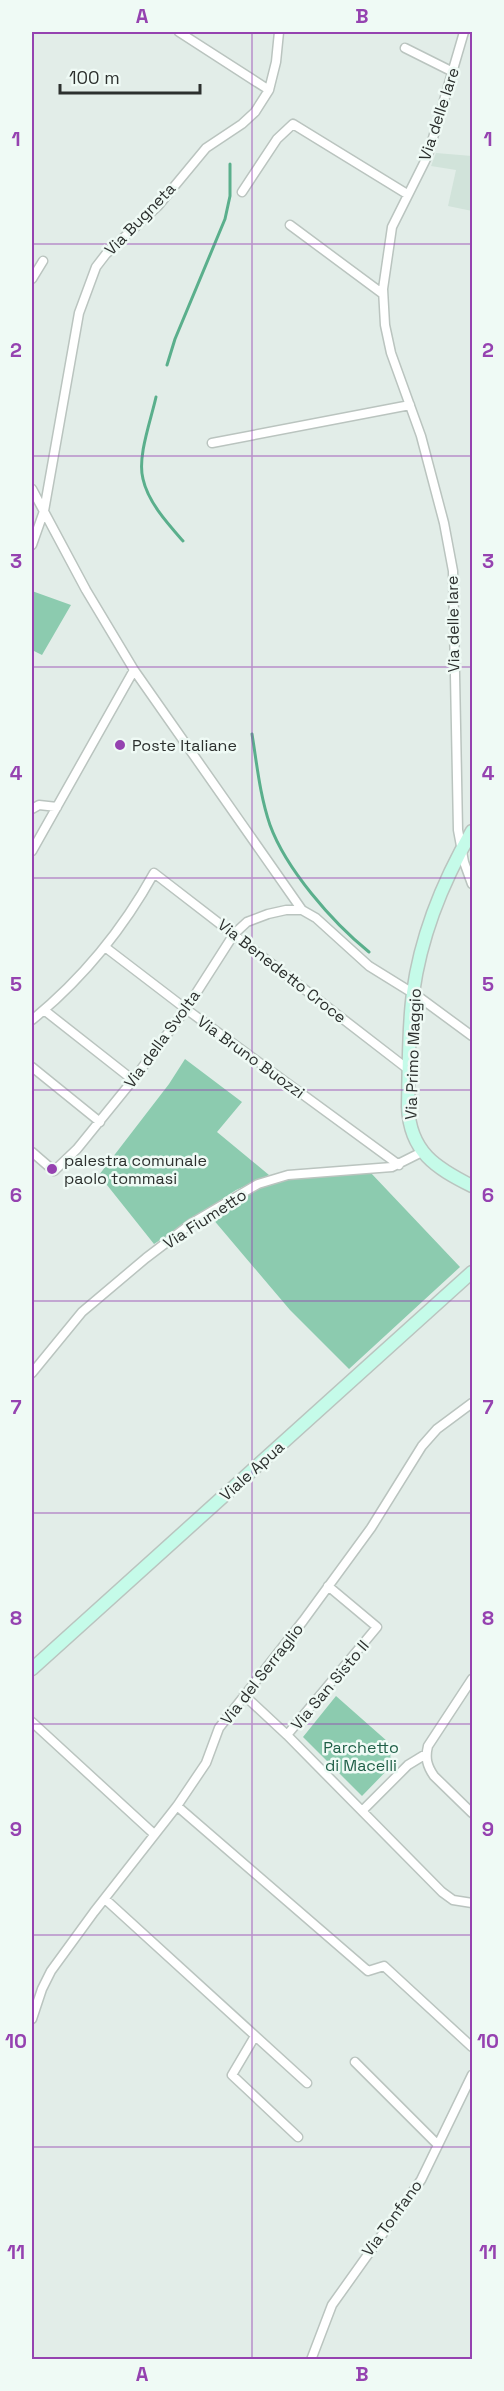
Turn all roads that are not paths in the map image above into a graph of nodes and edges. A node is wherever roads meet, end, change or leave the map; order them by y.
1 (179, 32) edge
2 (279, 32) edge
3 (464, 32) edge
4 (405, 48) dead end
5 (453, 72) junction
6 (269, 90) junction
7 (242, 192) dead end
8 (407, 195) junction
9 (290, 225) dead end
10 (43, 261) dead end
11 (32, 279) edge
12 (383, 294) junction
13 (410, 405) junction
14 (212, 443) dead end
15 (32, 489) edge
16 (44, 511) junction
17 (32, 543) edge
18 (134, 670) junction
19 (57, 807) junction
20 (32, 809) edge
21 (472, 831) edge
22 (463, 848) junction
23 (32, 851) edge
24 (472, 884) edge
25 (302, 910) junction
26 (234, 934) junction
27 (105, 947) junction
28 (412, 994) junction
29 (186, 1009) junction
30 (44, 1010) junction
31 (32, 1020) edge
32 (472, 1036) edge
33 (32, 1067) edge
34 (409, 1070) junction
35 (133, 1080) junction
36 (100, 1122) junction
37 (32, 1152) edge
38 (422, 1152) junction
39 (399, 1165) junction
40 (472, 1186) edge
41 (472, 1272) edge
42 (32, 1373) edge
43 (472, 1403) edge
44 (328, 1586) junction
45 (32, 1670) edge
46 (472, 1679) edge
47 (244, 1695) junction
48 (32, 1722) edge
49 (287, 1735) junction
50 (426, 1754) junction
51 (177, 1806) junction
52 (362, 1811) junction
53 (472, 1813) edge
54 (154, 1834) junction
55 (105, 1899) junction
56 (472, 1903) edge
57 (32, 2019) edge
58 (255, 2036) junction
59 (472, 2047) edge
60 (355, 2062) dead end
61 (472, 2075) edge
62 (307, 2083) dead end
63 (298, 2137) dead end
64 (438, 2145) junction
65 (311, 2360) edge

1 - 6 street
2 - 6 street, Via Bugneta
3 - 5 street, Via delle Iare
4 - 5 street
5 - 8 street, Via delle Iare
6 - 16 street, Via Bugneta
7 - 8 street
8 - 12 street, Via delle Iare
9 - 12 street
10 - 11 street
12 - 13 street, Via delle Iare
13 - 14 street
13 - 22 street, Via delle Iare
15 - 16 street
16 - 17 street, Via Bugneta
16 - 18 street
18 - 19 street
18 - 25 street
19 - 20 street
19 - 23 street
21 - 22 street, Via Primo Maggio
22 - 24 street, Via delle Iare
22 - 28 street, Via Primo Maggio
25 - 26 street, Via della Svolta
25 - 28 street
26 - 27 street, Via Benedetto Croce
26 - 29 street, Via della Svolta
26 - 34 street, Via Benedetto Croce
27 - 29 street, Via Bruno Buozzi
27 - 30 street
28 - 32 street
28 - 34 street, Via Primo Maggio
29 - 35 street, Via della Svolta
29 - 39 street, Via Bruno Buozzi
30 - 31 street
30 - 35 street
33 - 36 street
34 - 38 street, Via Primo Maggio
35 - 36 street, Via della Svolta
36 - 37 street, Via della Svolta
38 - 39 street, Via Fiumetto
38 - 40 street, Via Primo Maggio
39 - 42 street, Via Fiumetto
41 - 45 street, Viale Apua
43 - 44 street, Via del Serraglio
44 - 47 street, Via del Serraglio
44 - 49 street, Via San Sisto II
46 - 50 street
47 - 49 street
47 - 51 street, Via del Serraglio
48 - 54 street
49 - 52 street
50 - 52 street
50 - 53 street
51 - 54 street, Via del Serraglio
51 - 59 street
52 - 56 street
54 - 55 street, Via del Serraglio
55 - 57 street, Via del Serraglio
55 - 58 street
58 - 62 street
58 - 63 street
60 - 64 street
61 - 64 street, Via Tonfano
64 - 65 street, Via Tonfano

